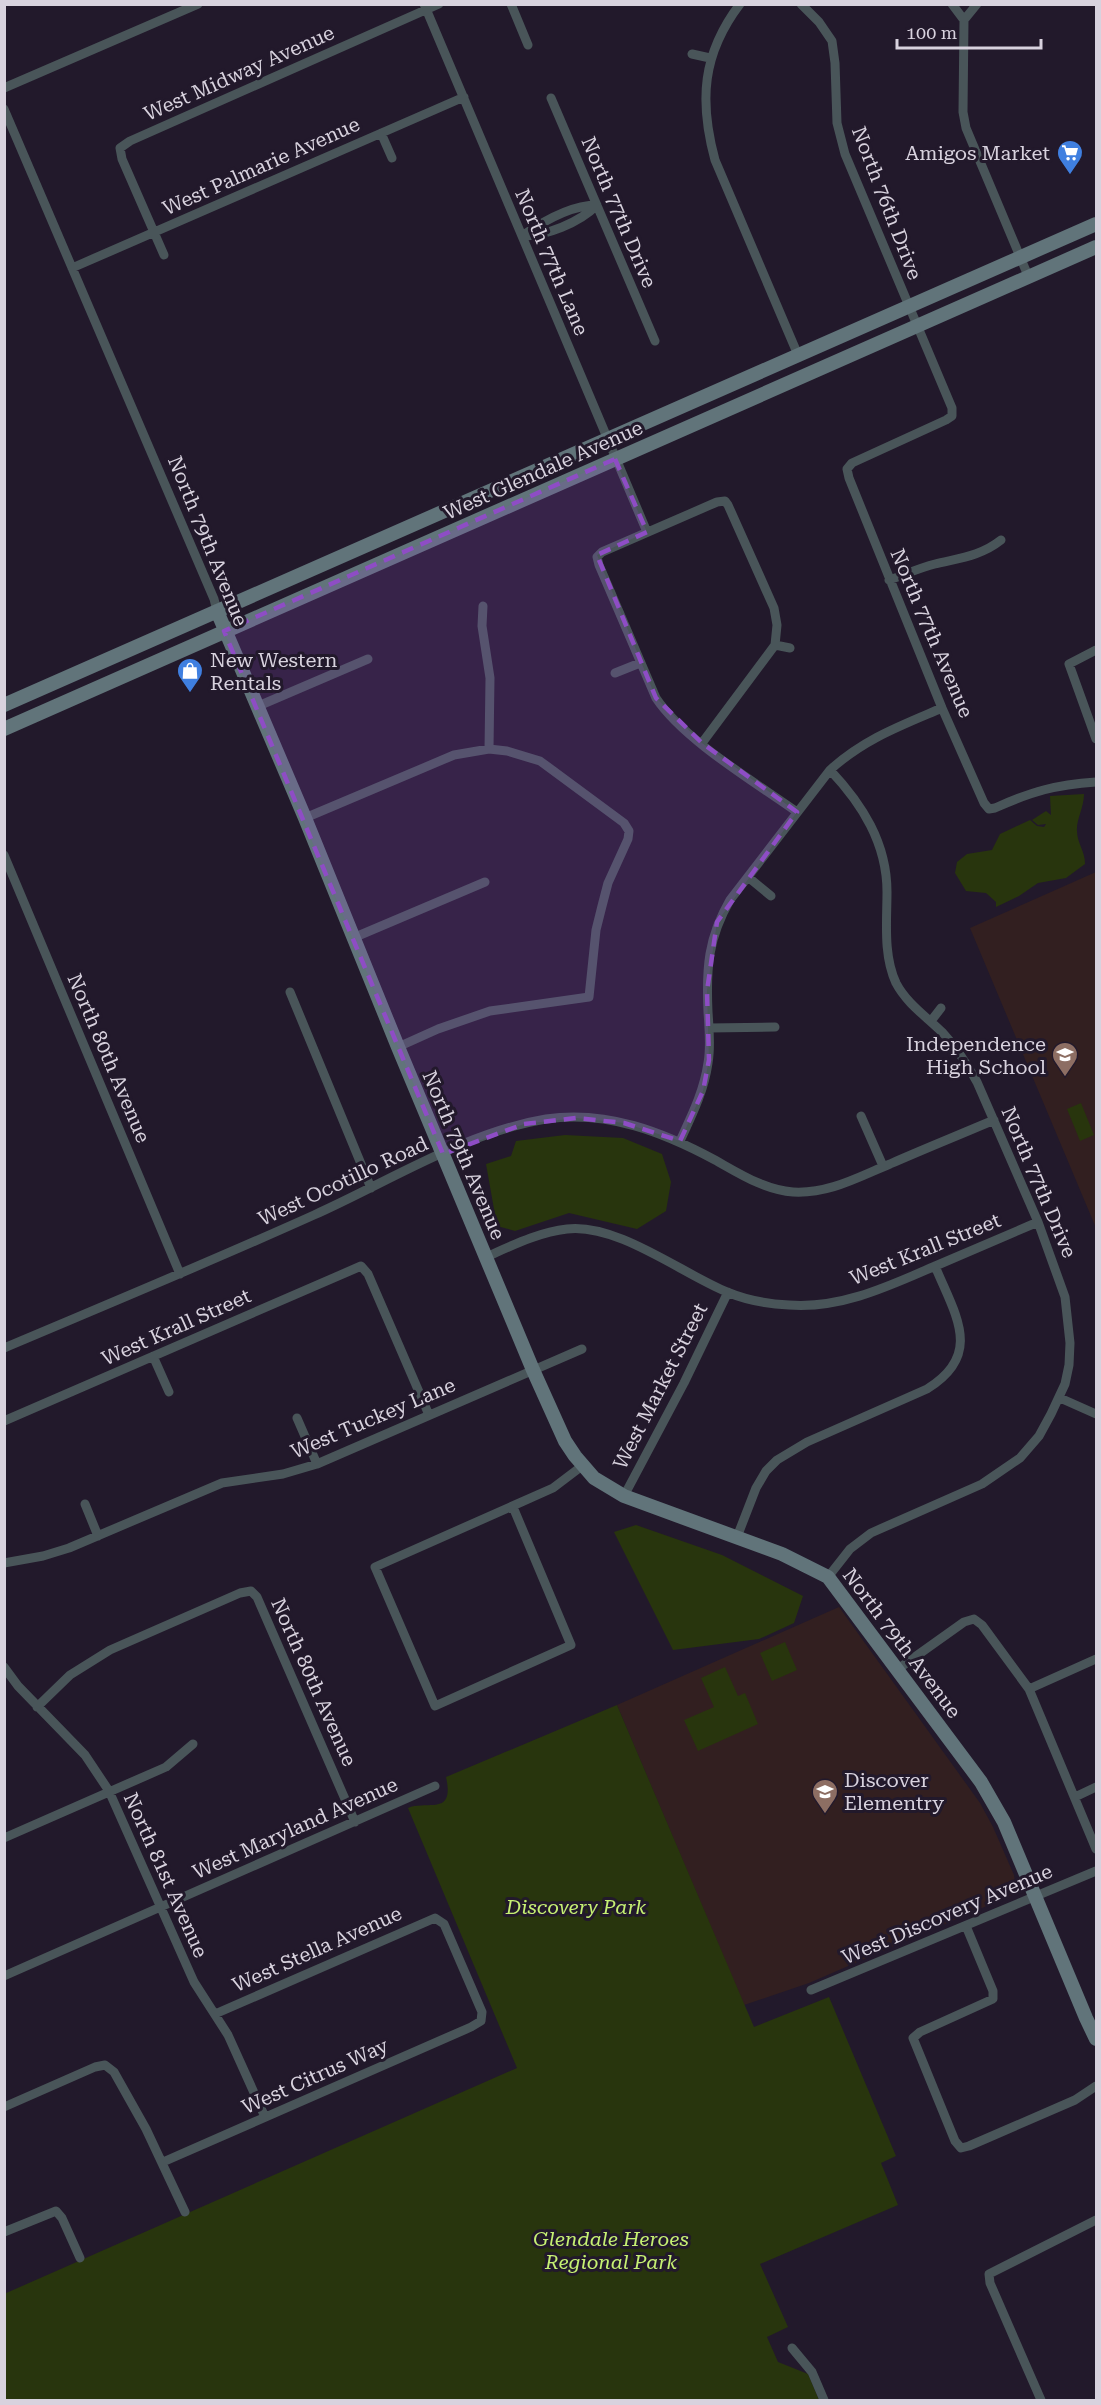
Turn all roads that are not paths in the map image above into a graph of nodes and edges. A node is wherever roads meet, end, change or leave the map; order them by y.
1 (198, 4) edge
2 (439, 4) edge
3 (511, 4) edge
4 (740, 4) edge
5 (801, 4) edge
6 (952, 4) edge
7 (977, 4) edge
8 (425, 7) edge
9 (964, 20) junction
10 (528, 45) dead end
11 (692, 54) dead end
12 (710, 58) junction
13 (4, 88) edge
14 (464, 97) junction
15 (551, 98) dead end
16 (4, 109) edge
17 (381, 133) junction
18 (392, 158) dead end
19 (597, 205) junction
20 (1096, 224) edge
21 (154, 233) junction
22 (522, 236) junction
23 (1096, 248) edge
24 (164, 255) dead end
25 (1020, 258) junction
26 (72, 268) junction
27 (1029, 278) junction
28 (909, 307) junction
29 (917, 327) junction
30 (654, 341) dead end
31 (798, 356) junction
32 (607, 440) junction
33 (615, 459) junction
34 (847, 469) joint
35 (647, 532) junction
36 (1001, 540) dead end
37 (889, 580) junction
38 (483, 606) dead end
39 (217, 611) junction
40 (224, 631) junction
41 (775, 645) junction
42 (789, 648) dead end
43 (1096, 650) edge
44 (368, 659) dead end
45 (640, 663) junction
46 (615, 673) dead end
47 (4, 705) edge
48 (256, 707) junction
49 (942, 708) junction
50 (4, 729) edge
51 (1096, 739) edge
52 (702, 743) junction
53 (489, 749) junction
54 (830, 770) junction
55 (1096, 782) edge
56 (797, 812) junction
57 (305, 818) junction
58 (4, 855) edge
59 (748, 877) junction
60 (485, 882) dead end
61 (771, 896) dead end
62 (353, 939) junction
63 (290, 992) dead end
64 (941, 1008) dead end
65 (931, 1021) junction
66 (775, 1027) dead end
67 (709, 1028) junction
68 (398, 1047) junction
69 (861, 1116) dead end
70 (994, 1120) junction
71 (680, 1141) junction
72 (443, 1154) junction
73 (883, 1166) junction
74 (371, 1188) junction
75 (1038, 1222) junction
76 (486, 1257) junction
77 (935, 1266) junction
78 (180, 1274) junction
79 (728, 1292) junction
80 (4, 1348) edge
81 (582, 1348) dead end
82 (153, 1356) junction
83 (533, 1370) junction
84 (169, 1392) dead end
85 (1060, 1398) junction
86 (1096, 1414) edge
87 (429, 1415) junction
88 (297, 1418) dead end
89 (4, 1421) edge
90 (317, 1464) junction
91 (582, 1466) junction
92 (624, 1496) junction
93 (85, 1504) dead end
94 (513, 1507) junction
95 (98, 1536) junction
96 (737, 1537) junction
97 (4, 1563) edge
98 (828, 1577) junction
99 (1096, 1659) edge
100 (4, 1667) edge
101 (898, 1669) junction
102 (1029, 1689) junction
103 (37, 1707) junction
104 (193, 1744) dead end
105 (435, 1786) dead end
106 (1096, 1787) edge
107 (109, 1791) junction
108 (1075, 1797) junction
109 (355, 1822) junction
110 (4, 1838) edge
111 (1096, 1849) edge
112 (1096, 1870) edge
113 (1036, 1896) junction
114 (161, 1907) junction
115 (966, 1926) junction
116 (4, 1976) edge
117 (811, 1990) dead end
118 (215, 2014) junction
119 (481, 2021) joint
120 (1096, 2039) edge
121 (1096, 2086) edge
122 (4, 2107) edge
123 (265, 2117) junction
124 (163, 2162) junction
125 (185, 2212) dead end
126 (1096, 2220) edge
127 (4, 2232) edge
128 (80, 2258) dead end
129 (792, 2348) dead end
130 (824, 2400) edge
131 (1041, 2400) edge

1 - 13 street
2 - 8 street, West Midway Avenue
3 - 10 street
4 - 12 street
5 - 28 street, North 76th Drive
6 - 9 street
7 - 9 street
8 - 14 street, North 77th Lane
8 - 21 street, West Midway Avenue
9 - 25 street
11 - 12 street
12 - 31 street
14 - 17 street, West Palmarie Avenue
14 - 22 street, North 77th Lane
15 - 19 street, North 77th Drive
16 - 26 street, North 79th Avenue
17 - 18 street
17 - 21 street, West Palmarie Avenue
19 - 22 street
19 - 30 street, North 77th Drive
20 - 25 main road, West Glendale Avenue
21 - 24 street
21 - 26 street, West Palmarie Avenue
22 - 32 street, North 77th Lane
23 - 27 main road, West Glendale Avenue
25 - 27 street
25 - 28 main road, West Glendale Avenue
26 - 39 street, North 79th Avenue
27 - 29 main road, West Glendale Avenue
28 - 29 street, North 76th Drive
28 - 31 main road, West Glendale Avenue
29 - 33 main road, West Glendale Avenue
29 - 34 street, North 76th Drive
31 - 32 main road, West Glendale Avenue
32 - 33 street, North 77th Lane
32 - 39 main road, West Glendale Avenue
33 - 35 street, North 77th Lane
33 - 40 main road, West Glendale Avenue
34 - 37 street, North 77th Avenue
35 - 41 street
35 - 45 street
36 - 37 street
37 - 49 street, North 77th Avenue
38 - 53 street
39 - 40 main road, North 79th Avenue
39 - 47 main road, West Glendale Avenue
40 - 48 main road, North 79th Avenue
40 - 50 main road, West Glendale Avenue
41 - 42 street
41 - 52 street
43 - 51 street
44 - 48 street
45 - 46 street
45 - 52 street
48 - 57 main road, North 79th Avenue
49 - 54 street
49 - 55 street, North 77th Avenue
52 - 56 street
53 - 57 street
53 - 68 street
54 - 56 street
54 - 65 street, North 77th Drive
56 - 59 street
57 - 62 main road, North 79th Avenue
58 - 78 street, North 80th Avenue
59 - 61 street
59 - 67 street
60 - 62 street
62 - 68 main road, North 79th Avenue
63 - 74 street
64 - 65 street
65 - 70 street, North 77th Drive
66 - 67 street
67 - 71 street
68 - 72 main road, North 79th Avenue
69 - 73 street
70 - 73 street
70 - 75 street, North 77th Drive
71 - 72 street, West Ocotillo Road
71 - 73 street
72 - 74 street, West Ocotillo Road
72 - 76 main road, North 79th Avenue
74 - 78 street, West Ocotillo Road
75 - 77 street, West Krall Street
75 - 85 street, North 77th Drive
76 - 79 street, West Krall Street
76 - 83 main road, North 79th Avenue
77 - 79 street, West Krall Street
77 - 96 street
78 - 80 street, West Ocotillo Road
79 - 92 street, West Market Street
81 - 83 street, West Tuckey Lane
82 - 84 street
82 - 87 street, West Krall Street
82 - 89 street, West Krall Street
83 - 87 street, West Tuckey Lane
83 - 91 main road, North 79th Avenue
85 - 86 street
85 - 98 street, North 77th Drive
87 - 90 street, West Tuckey Lane
88 - 90 street
90 - 95 street, West Tuckey Lane
91 - 92 main road, North 79th Avenue
91 - 94 street
92 - 96 main road, North 79th Avenue
93 - 95 street
94 - 94 street
95 - 97 street, West Tuckey Lane
96 - 98 main road, North 79th Avenue
98 - 101 main road, North 79th Avenue
99 - 102 street
100 - 103 street, North 81st Avenue
101 - 102 street
101 - 113 main road, North 79th Avenue
102 - 108 street
103 - 107 street, North 81st Avenue
103 - 109 street, North 80th Avenue
104 - 107 street
105 - 109 street, West Maryland Avenue
106 - 108 street
107 - 110 street
107 - 114 street, North 81st Avenue
108 - 111 street
109 - 114 street, West Maryland Avenue
112 - 113 street, West Discovery Avenue
113 - 115 street, West Discovery Avenue
113 - 120 main road, North 79th Avenue
114 - 116 street, West Maryland Avenue
114 - 118 street, North 81st Avenue
115 - 117 street, West Discovery Avenue
115 - 121 street
118 - 119 street, West Stella Avenue
118 - 123 street, North 81st Avenue
119 - 123 street, West Citrus Way
122 - 124 street
123 - 124 street, West Citrus Way
124 - 125 street
126 - 131 street
127 - 128 street
129 - 130 street

